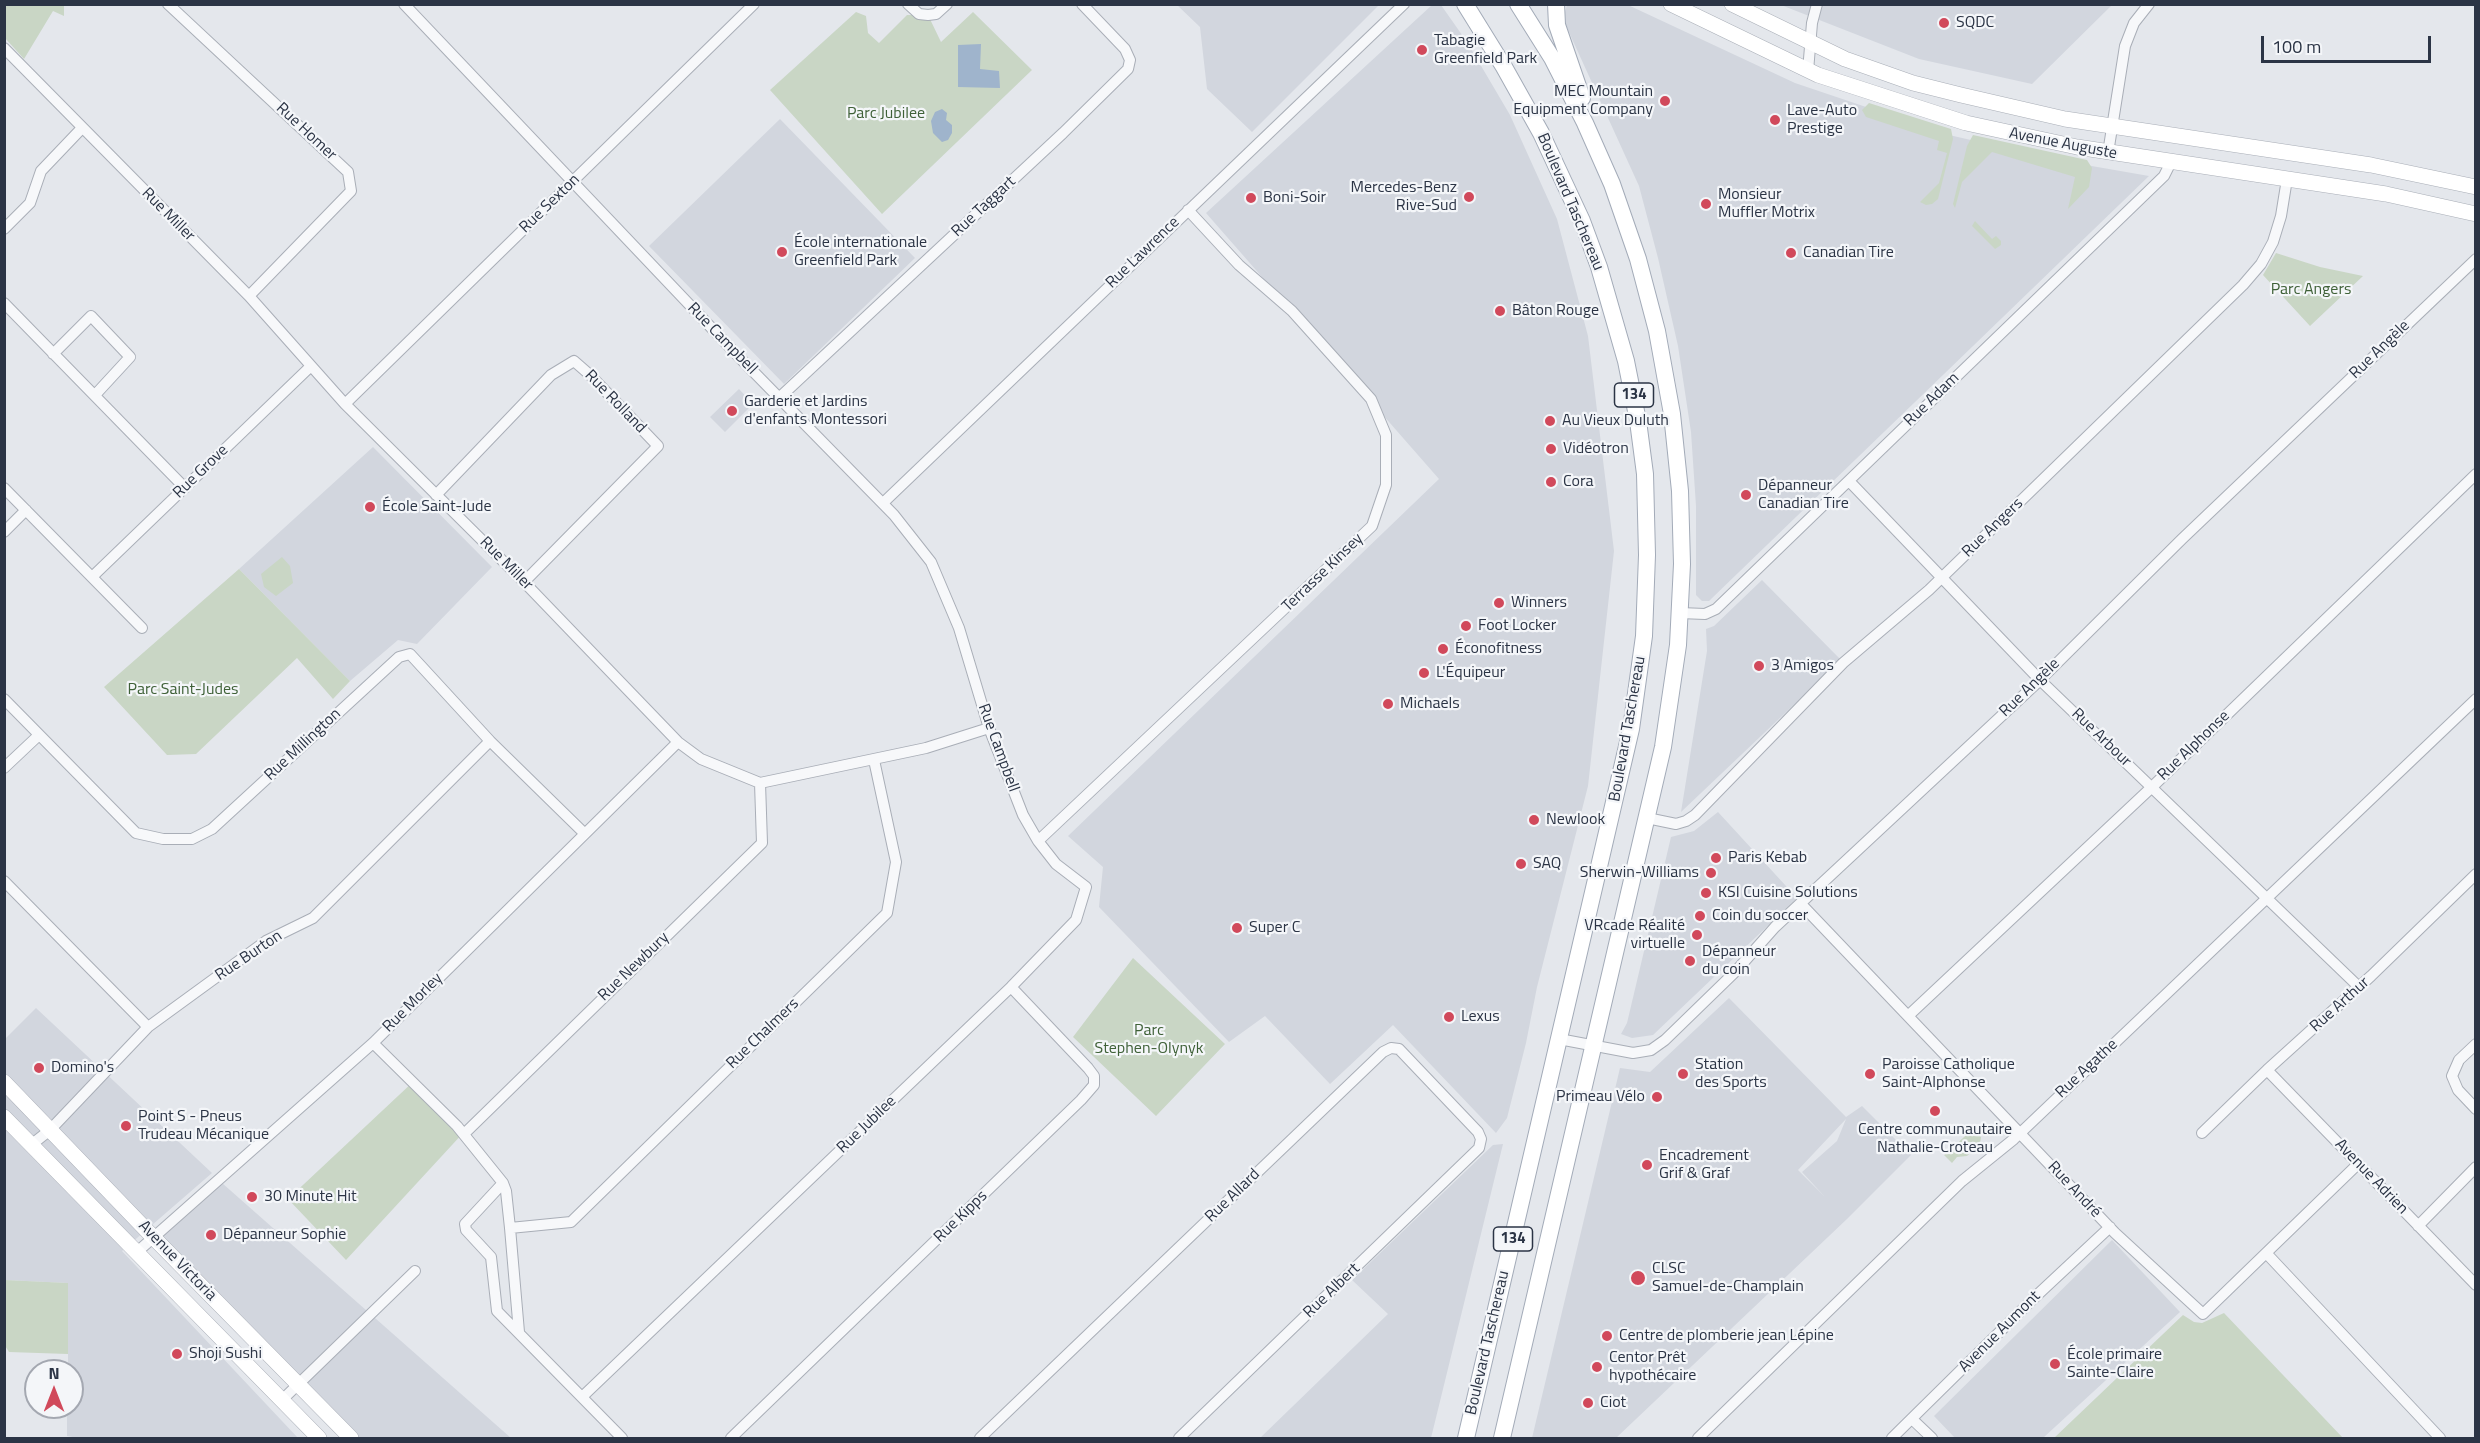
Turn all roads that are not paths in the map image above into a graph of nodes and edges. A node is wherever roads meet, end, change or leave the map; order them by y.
1 (168, 4) edge
2 (404, 4) edge
3 (754, 4) edge
4 (908, 4) edge
5 (947, 4) edge
6 (1082, 4) edge
7 (1404, 4) edge
8 (1465, 4) edge
9 (1518, 4) edge
10 (1556, 4) edge
11 (1671, 4) edge
12 (1732, 4) edge
13 (1817, 4) edge
14 (2149, 4) edge
15 (1810, 43) junction
16 (4, 48) edge
17 (1808, 71) junction
18 (2112, 127) junction
19 (82, 128) junction
20 (2108, 153) junction
21 (2171, 162) junction
22 (2287, 179) junction
23 (572, 182) junction
24 (1612, 184) junction
25 (2475, 187) edge
26 (1188, 210) junction
27 (2475, 214) edge
28 (4, 229) edge
29 (2475, 259) edge
30 (249, 296) junction
31 (4, 303) edge
32 (53, 354) junction
33 (311, 366) junction
34 (95, 395) junction
35 (779, 398) junction
36 (345, 404) junction
37 (2475, 474) edge
38 (1848, 481) junction
39 (4, 488) edge
40 (185, 488) junction
41 (436, 495) junction
42 (883, 503) junction
43 (26, 510) junction
44 (4, 532) edge
45 (92, 578) junction
46 (1941, 578) junction
47 (524, 582) junction
48 (1680, 613) junction
49 (142, 628) dead end
50 (2040, 680) junction
51 (4, 699) edge
52 (2475, 699) edge
53 (989, 728) junction
54 (39, 735) junction
55 (490, 741) junction
56 (678, 742) junction
57 (874, 760) junction
58 (4, 768) edge
59 (760, 783) junction
60 (2152, 787) junction
61 (1647, 818) junction
62 (584, 833) junction
63 (1038, 842) junction
64 (2475, 874) edge
65 (4, 881) edge
66 (2267, 899) junction
67 (1801, 904) junction
68 (1011, 987) junction
69 (2359, 987) junction
70 (1910, 1015) junction
71 (148, 1028) junction
72 (1559, 1040) junction
73 (373, 1043) junction
74 (2475, 1044) edge
75 (1593, 1047) junction
76 (2267, 1070) junction
77 (4, 1082) edge
78 (2475, 1109) edge
79 (4, 1117) edge
80 (50, 1130) junction
81 (2020, 1132) junction
82 (2202, 1133) dead end
83 (464, 1134) junction
84 (1481, 1141) joint
85 (31, 1145) junction
86 (2358, 1164) junction
87 (2475, 1167) edge
88 (503, 1183) junction
89 (2418, 1226) junction
90 (2110, 1227) junction
91 (510, 1228) junction
92 (153, 1237) junction
93 (137, 1252) junction
94 (2266, 1254) junction
95 (416, 1271) dead end
96 (2475, 1285) edge
97 (519, 1332) junction
98 (298, 1384) junction
99 (582, 1397) junction
100 (282, 1400) junction
101 (1912, 1419) junction
102 (319, 1438) edge
103 (351, 1438) edge
104 (622, 1438) edge
105 (731, 1438) edge
106 (980, 1438) edge
107 (1179, 1438) edge
108 (1466, 1438) edge
109 (1502, 1438) edge
110 (1698, 1438) edge
111 (1892, 1438) edge
112 (1932, 1438) edge
113 (2440, 1438) edge

1 - 30 street, Rue Homer
2 - 23 street, Rue Campbell
3 - 23 street, Rue Sexton
4 - 5 street
6 - 35 street, Rue Taggart
7 - 26 street, Rue Lawrence
8 - 72 main road, Boulevard Taschereau / 134
9 - 24 main road, 134
10 - 24 main road
11 - 17 main road, Avenue Auguste
12 - 15 main road, Avenue Auguste
13 - 15 street
14 - 18 street
15 - 17 street
15 - 18 main road, Avenue Auguste
16 - 19 street, Rue Miller
17 - 20 main road, Avenue Auguste
18 - 20 street
18 - 25 main road, Avenue Auguste
19 - 28 street
19 - 30 street, Rue Miller
20 - 21 main road, Avenue Auguste
21 - 22 main road, Avenue Auguste
21 - 38 street, Rue Adam
22 - 27 main road, Avenue Auguste
22 - 46 street, Rue Angers
23 - 35 street, Rue Campbell
23 - 36 street, Rue Sexton
24 - 48 main road, 134
26 - 42 street, Rue Lawrence
26 - 63 street, Terrasse Kinsey
29 - 50 street, Rue Angèle
30 - 33 street, Rue Miller
31 - 32 street
32 - 34 street
32 - 34 street
33 - 36 street, Rue Miller
33 - 40 street, Rue Grove
34 - 40 street
35 - 42 street, Rue Campbell
36 - 41 street, Rue Miller
37 - 60 street, Rue Alphonse
38 - 46 street, Rue Arbour
38 - 48 street, Rue Adam
39 - 43 street
40 - 45 street, Rue Grove
41 - 47 street, Rue Miller
41 - 47 street, Rue Rolland
42 - 53 street, Rue Campbell
43 - 44 street
43 - 45 street
45 - 49 street
46 - 50 street, Rue Arbour
46 - 61 street, Rue Angers
47 - 56 street, Rue Miller
48 - 61 main road, 134
50 - 60 street, Rue Arbour
50 - 67 street, Rue Angèle
51 - 54 street, Rue Millington
52 - 66 street, Rue Agathe
53 - 57 street
53 - 63 street, Rue Campbell
54 - 55 street, Rue Millington
54 - 58 street
55 - 62 street, Rue Millington
55 - 71 street, Rue Burton
56 - 59 street, Rue Miller
56 - 62 street, Rue Morley
57 - 59 street
57 - 91 street, Rue Chalmers
59 - 83 street, Rue Newbury
60 - 66 street, Rue Arbour
60 - 70 street, Rue Alphonse
61 - 75 main road, 134
62 - 73 street, Rue Morley
63 - 68 street, Rue Jubilee
64 - 69 street, Rue Arthur
65 - 71 street
66 - 69 street, Rue Arbour
66 - 81 street, Rue Agathe
67 - 70 street, Rue André
67 - 75 street, Rue Angèle
68 - 99 street, Rue Jubilee
68 - 105 street, Rue Kipps
69 - 76 street, Rue Arthur
70 - 81 street, Rue André
71 - 80 street, Rue Burton
72 - 75 street, Rue Angèle
72 - 108 main road, Boulevard Taschereau / 134
73 - 83 street
73 - 92 street, Rue Morley
74 - 78 street
75 - 109 main road, 134
76 - 82 street, Rue Arthur
76 - 86 street, Avenue Adrien
77 - 80 main road, Avenue Victoria
79 - 85 main road, Avenue Victoria
80 - 85 street, Rue Burton
80 - 92 main road, Avenue Victoria
81 - 90 street, Rue André
81 - 110 street, Rue Agathe
83 - 88 street
84 - 106 street, Rue Allard
84 - 107 street, Rue Albert
85 - 93 main road, Avenue Victoria
86 - 89 street, Avenue Adrien
86 - 94 street, Rue André
87 - 89 street
88 - 91 street
88 - 97 street
89 - 96 street, Avenue Adrien
90 - 94 street, Rue André
90 - 101 street, Avenue Aumont
91 - 97 street
92 - 93 street, Rue Morley
92 - 98 main road, Avenue Victoria
93 - 100 main road, Avenue Victoria
94 - 113 street
95 - 98 street
97 - 99 street
98 - 100 street
98 - 103 main road, Avenue Victoria
99 - 104 street
100 - 102 main road, Avenue Victoria
101 - 111 street, Avenue Aumont
101 - 112 street

